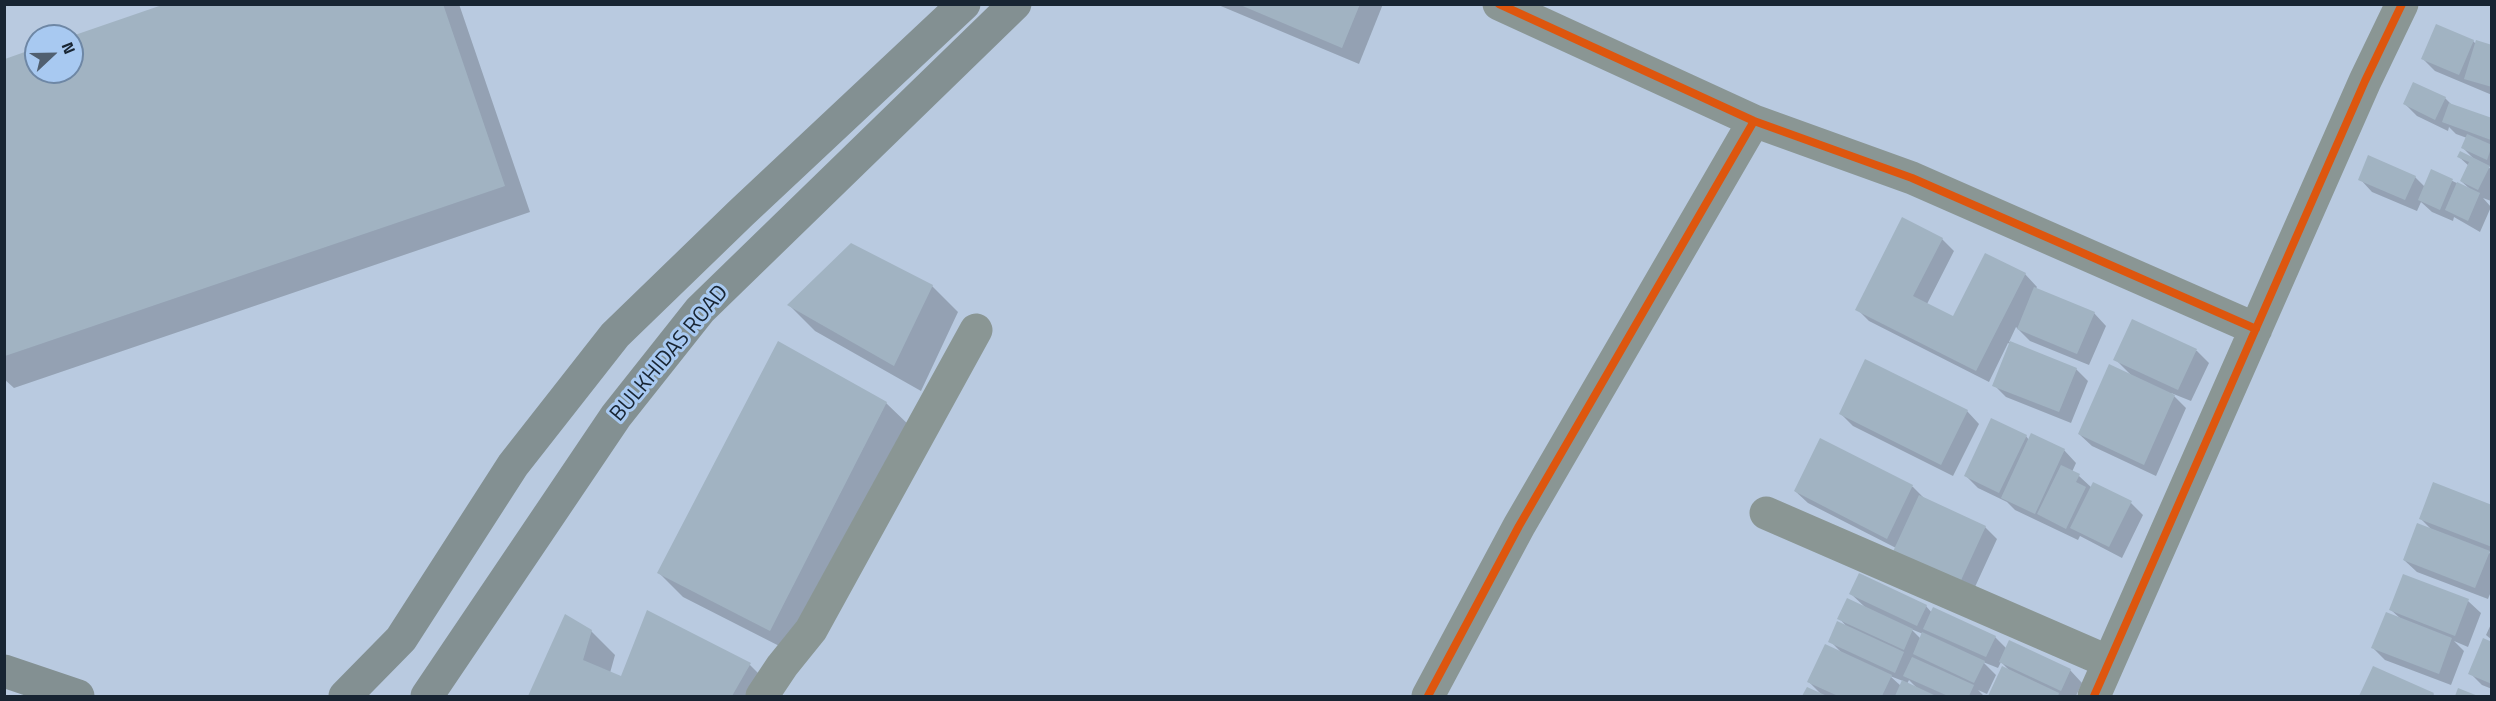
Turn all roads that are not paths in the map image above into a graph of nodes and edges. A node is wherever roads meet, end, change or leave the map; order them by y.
1 (964, 4) edge
2 (1016, 4) edge
3 (1499, 4) edge
4 (2402, 4) edge
5 (1754, 121) junction
6 (2256, 329) junction
7 (976, 330) dead end
8 (1766, 513) dead end
9 (2109, 662) junction
10 (4, 670) edge
11 (78, 696) edge
12 (345, 696) edge
13 (427, 696) edge
14 (762, 696) edge
15 (1428, 696) edge
16 (2094, 696) edge

1 - 12 main road
2 - 13 main road, BULKHIDAS ROAD
3 - 5 street
4 - 6 street
5 - 6 street
5 - 15 street
6 - 9 street
7 - 14 street
8 - 9 street
9 - 16 street
10 - 11 main road

